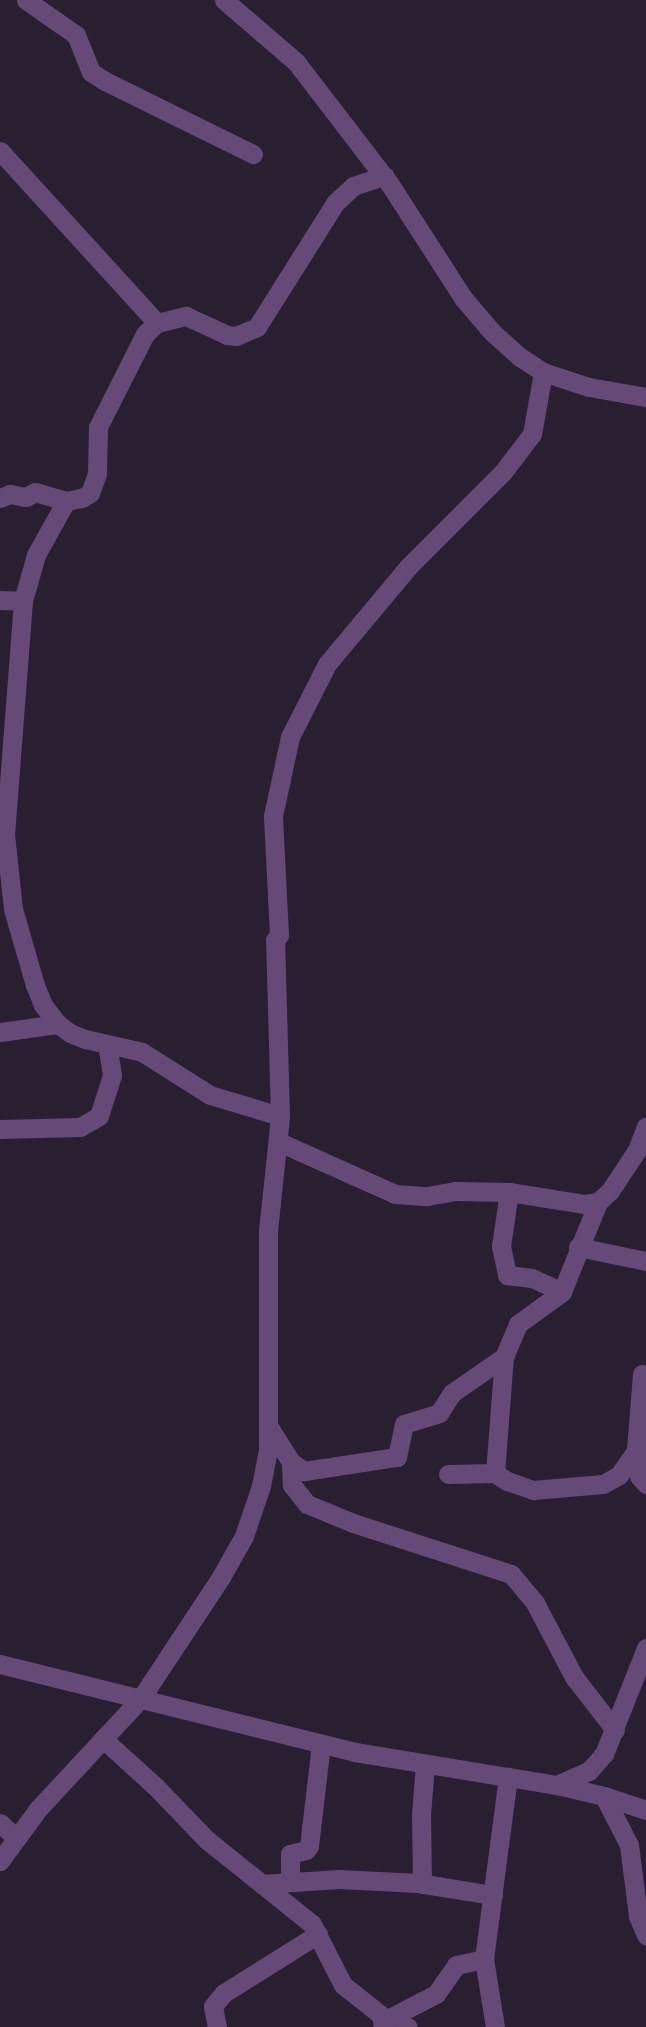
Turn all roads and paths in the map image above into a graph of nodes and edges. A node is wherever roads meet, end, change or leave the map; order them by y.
1 (26, 0) edge
2 (224, 0) edge
3 (0, 151) edge
4 (253, 154) dead end
5 (384, 176) junction
6 (157, 323) junction
7 (543, 372) junction
8 (646, 397) edge
9 (0, 498) edge
10 (66, 501) junction
11 (0, 600) edge
12 (23, 601) junction
13 (8, 701) edge
14 (58, 1024) junction
15 (0, 1031) edge
16 (107, 1044) junction
17 (280, 1116) junction
18 (646, 1127) edge
19 (0, 1129) edge
20 (279, 1142) junction
21 (641, 1151) edge
22 (509, 1192) junction
23 (598, 1202) junction
24 (578, 1247) junction
25 (646, 1261) edge
26 (562, 1292) junction
27 (504, 1357) junction
28 (642, 1374) dead end
29 (269, 1427) junction
30 (636, 1451) junction
31 (291, 1462) junction
32 (495, 1473) junction
33 (448, 1474) dead end
34 (646, 1484) edge
35 (646, 1648) edge
36 (0, 1664) edge
37 (141, 1698) junction
38 (615, 1730) junction
39 (103, 1740) junction
40 (321, 1744) junction
41 (425, 1763) junction
42 (508, 1777) junction
43 (556, 1785) junction
44 (604, 1796) junction
45 (646, 1810) edge
46 (0, 1823) edge
47 (15, 1837) junction
48 (0, 1861) edge
49 (290, 1882) junction
50 (262, 1884) junction
51 (422, 1884) junction
52 (493, 1895) junction
53 (318, 1934) junction
54 (646, 1935) edge
55 (484, 1959) junction
56 (380, 2023) edge
57 (217, 2027) edge
58 (408, 2027) edge
59 (495, 2027) edge

1 - 4 street
2 - 5 street
3 - 6 street
5 - 6 street
5 - 7 street
6 - 10 street
7 - 8 street
7 - 17 street
9 - 10 street
10 - 12 street
11 - 12 street
12 - 13 street
13 - 14 street
14 - 15 street
14 - 16 street
16 - 17 street
16 - 19 street
17 - 20 street
18 - 21 street
20 - 22 street
20 - 29 street
21 - 23 street
22 - 23 street
22 - 26 street
23 - 24 street
24 - 25 street
24 - 26 street
26 - 27 street
27 - 31 street
27 - 32 street
28 - 30 street
29 - 31 street
29 - 37 street
30 - 32 street
30 - 34 street
31 - 38 street
32 - 33 street
35 - 38 street
36 - 37 street
37 - 39 street
37 - 40 street
38 - 43 street
39 - 47 street
39 - 50 street
40 - 41 street
40 - 49 street
41 - 42 street
41 - 51 street
42 - 43 street
42 - 52 street
43 - 44 street
44 - 45 street
44 - 54 street
46 - 47 street
47 - 48 street
49 - 50 street
49 - 51 street
50 - 53 street
51 - 52 street
52 - 55 street
53 - 56 street
53 - 57 street
55 - 56 street
55 - 59 street
56 - 58 street

